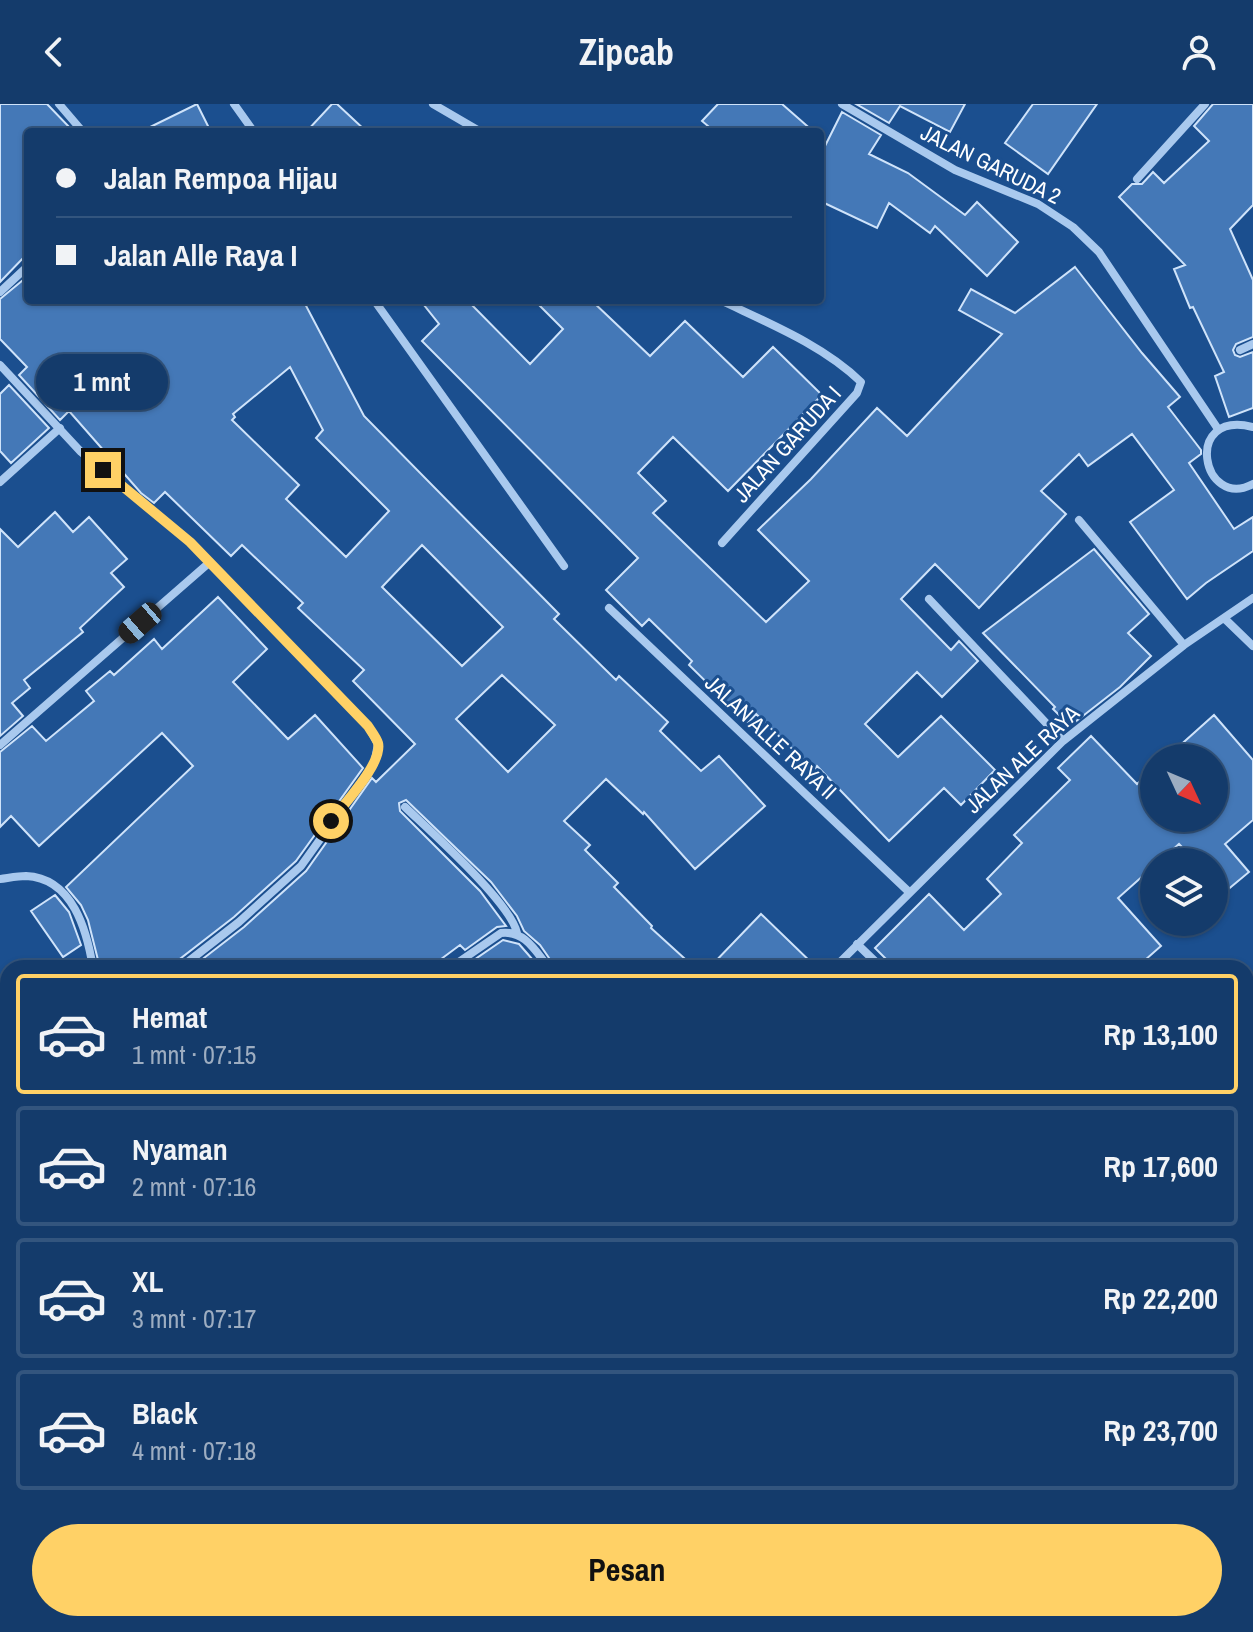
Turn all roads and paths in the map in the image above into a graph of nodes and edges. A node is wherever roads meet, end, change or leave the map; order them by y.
1 (59, 104) edge
2 (234, 104) edge
3 (433, 104) edge
4 (842, 104) edge
5 (1205, 104) edge
6 (80, 128) edge
7 (251, 128) edge
8 (474, 128) edge
9 (1137, 179) dead end
10 (24, 270) edge
11 (0, 292) edge
12 (377, 304) edge
13 (729, 304) edge
14 (1253, 344) edge
15 (1240, 350) dead end
16 (0, 365) edge
17 (1253, 427) edge
18 (60, 428) junction
19 (1218, 429) junction
20 (0, 482) edge
21 (1253, 484) edge
22 (1079, 520) dead end
23 (722, 543) dead end
24 (210, 562) junction
25 (564, 566) dead end
26 (1253, 598) edge
27 (929, 599) dead end
28 (609, 608) dead end
29 (1224, 618) junction
30 (1184, 645) junction
31 (1253, 646) edge
32 (1063, 741) junction
33 (0, 745) edge
34 (405, 807) dead end
35 (0, 879) edge
36 (909, 892) junction
37 (517, 933) junction
38 (857, 944) junction
39 (92, 960) edge
40 (190, 960) edge
41 (462, 960) edge
42 (542, 960) edge
43 (842, 960) edge
44 (874, 960) edge

1 - 6 street
2 - 7 street
3 - 8 street
4 - 19 street, JALAN GARUDA 2
5 - 9 street
10 - 11 street
12 - 25 street
13 - 23 street, JALAN GARUDA I
14 - 15 street
16 - 18 street
17 - 19 street
18 - 20 street
18 - 24 street
19 - 21 street
22 - 30 street
24 - 33 street
24 - 40 street
26 - 29 street, JALAN ALE RAYA
27 - 32 street
28 - 36 street, JALAN ALLE RAYA II
29 - 30 street, JALAN ALE RAYA
29 - 31 street
30 - 32 street, JALAN ALE RAYA
32 - 36 street, JALAN ALE RAYA
34 - 37 street
35 - 39 street
36 - 38 street, JALAN ALE RAYA
37 - 41 street
37 - 42 street
38 - 43 street, JALAN ALE RAYA
38 - 44 street

